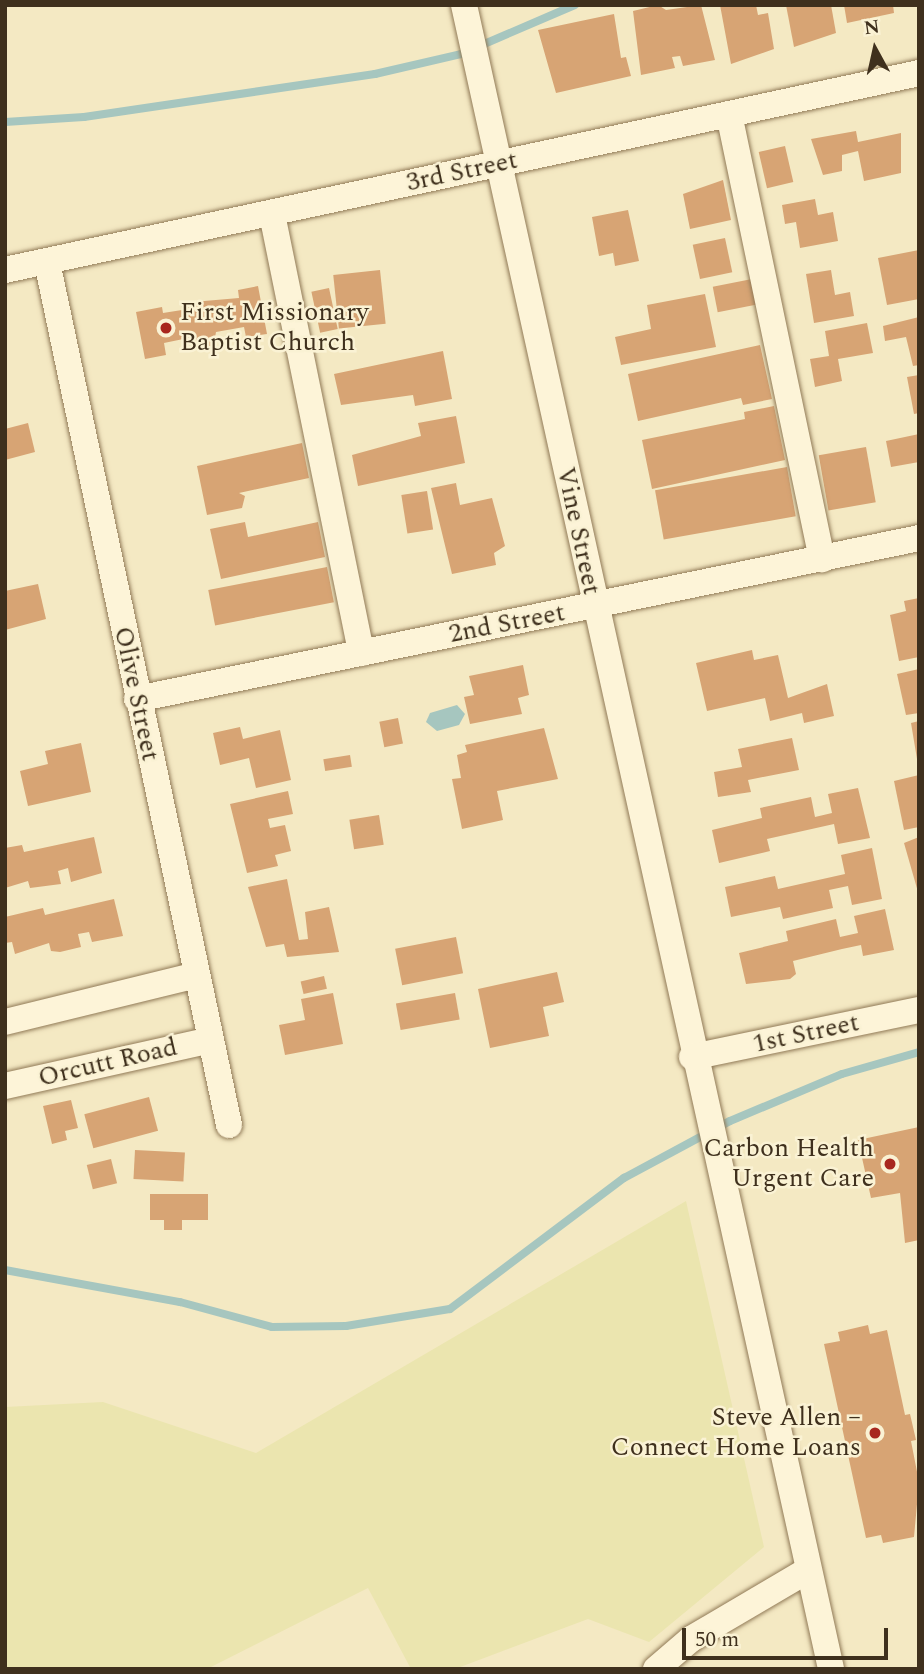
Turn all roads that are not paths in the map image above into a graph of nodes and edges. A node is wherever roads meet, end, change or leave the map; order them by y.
1 (467, 18) edge
2 (919, 73) edge
3 (729, 114) junction
4 (499, 164) junction
5 (272, 214) junction
6 (47, 262) junction
7 (5, 270) edge
8 (919, 538) edge
9 (822, 559) junction
10 (595, 607) junction
11 (361, 653) junction
12 (137, 699) junction
13 (196, 975) junction
14 (919, 1010) edge
15 (5, 1022) edge
16 (210, 1040) junction
17 (692, 1057) junction
18 (5, 1086) edge
19 (229, 1125) dead end
20 (808, 1570) junction
21 (656, 1669) edge
22 (831, 1669) edge

1 - 4 street, Vine Street
2 - 3 street, 3rd Street
3 - 4 street, 3rd Street
3 - 9 street
4 - 5 street, 3rd Street
4 - 10 street, Vine Street
5 - 6 street, 3rd Street
5 - 11 street
6 - 7 street, 3rd Street
6 - 12 street, Olive Street
8 - 9 street, 2nd Street
9 - 10 street, 2nd Street
10 - 11 street, 2nd Street
10 - 17 street, Vine Street
11 - 12 street, 2nd Street
12 - 13 street, Olive Street
13 - 15 street
13 - 16 street, Olive Street
14 - 17 street, 1st Street
16 - 18 street, Orcutt Road
16 - 19 street, Olive Street
17 - 20 street, Vine Street
20 - 21 street
20 - 22 street, Vine Street

